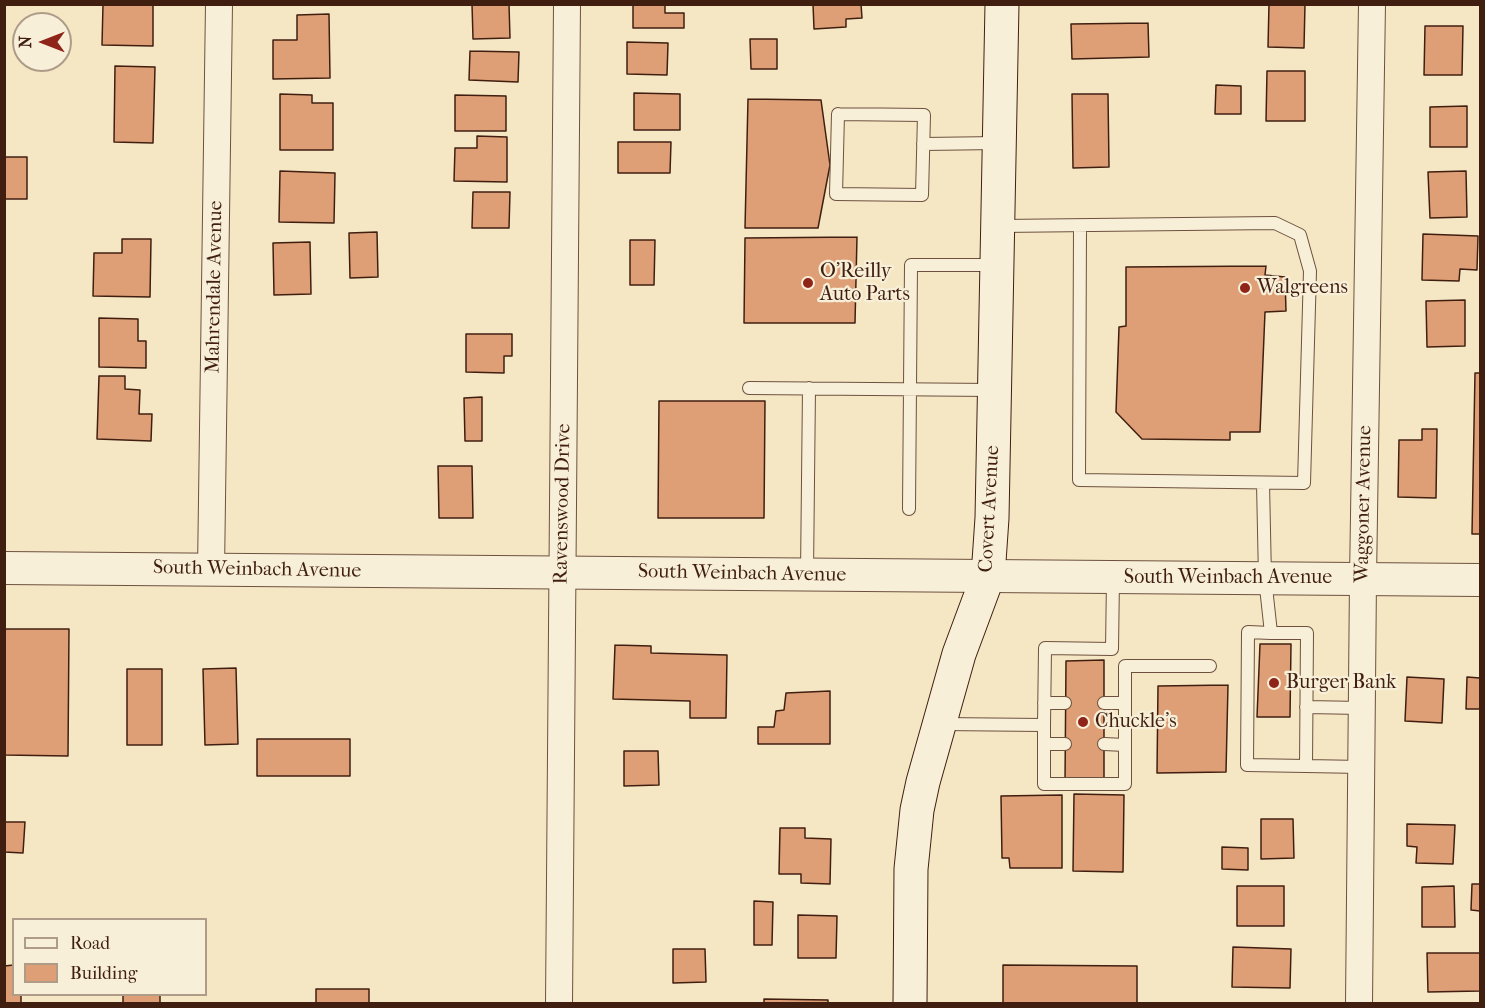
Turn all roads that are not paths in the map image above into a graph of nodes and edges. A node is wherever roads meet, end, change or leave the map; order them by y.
1 (219, 4) edge
2 (567, 4) edge
3 (1002, 4) edge
4 (1372, 4) edge
5 (999, 143) junction
6 (923, 144) junction
7 (997, 226) junction
8 (1080, 226) junction
9 (996, 265) junction
10 (749, 388) dead end
11 (809, 388) junction
12 (910, 390) junction
13 (994, 390) junction
14 (1263, 483) junction
15 (909, 509) dead end
16 (4, 568) edge
17 (211, 570) junction
18 (561, 573) junction
19 (807, 575) junction
20 (988, 576) junction
21 (1113, 577) junction
22 (1264, 578) junction
23 (1363, 579) junction
24 (1480, 580) edge
25 (1271, 633) junction
26 (1112, 649) junction
27 (1125, 666) junction
28 (1210, 666) dead end
29 (1044, 703) junction
30 (1065, 703) dead end
31 (1104, 703) dead end
32 (1125, 703) junction
33 (1306, 707) junction
34 (1362, 708) junction
35 (939, 724) junction
36 (1044, 725) junction
37 (1044, 744) junction
38 (1065, 744) dead end
39 (1104, 744) dead end
40 (1125, 745) junction
41 (1306, 766) junction
42 (1362, 767) junction
43 (559, 1004) edge
44 (910, 1004) edge
45 (1359, 1004) edge

1 - 17 street, Mahrendale Avenue
2 - 18 street, Ravenswood Drive
3 - 5 main road, Covert Avenue
4 - 23 street, Waggoner Avenue
5 - 6 lane
5 - 7 main road, Covert Avenue
6 - 6 lane
7 - 8 lane
7 - 9 main road, Covert Avenue
8 - 14 lane
8 - 14 lane
9 - 12 lane
9 - 13 main road, Covert Avenue
10 - 11 lane
11 - 12 lane
11 - 19 lane
12 - 13 lane
12 - 15 lane
13 - 20 main road, Covert Avenue
14 - 22 lane
16 - 17 street, South Weinbach Avenue
17 - 18 street, South Weinbach Avenue
18 - 19 street, South Weinbach Avenue
18 - 43 street, Ravenswood Drive
19 - 20 street, South Weinbach Avenue
20 - 21 street, South Weinbach Avenue
20 - 35 main road, Covert Avenue
21 - 22 street, South Weinbach Avenue
21 - 26 lane
22 - 23 street, South Weinbach Avenue
22 - 25 lane
23 - 24 street, South Weinbach Avenue
23 - 34 street, Waggoner Avenue
25 - 33 lane
25 - 41 lane
26 - 27 lane
26 - 29 lane
27 - 28 lane
27 - 32 lane
29 - 30 lane
29 - 36 lane
31 - 32 lane
32 - 40 lane
33 - 34 lane
33 - 41 lane
34 - 42 street, Waggoner Avenue
35 - 36 lane
35 - 44 main road, Covert Avenue
36 - 37 lane
37 - 38 lane
37 - 40 lane
39 - 40 lane
41 - 42 lane
42 - 45 street, Waggoner Avenue

